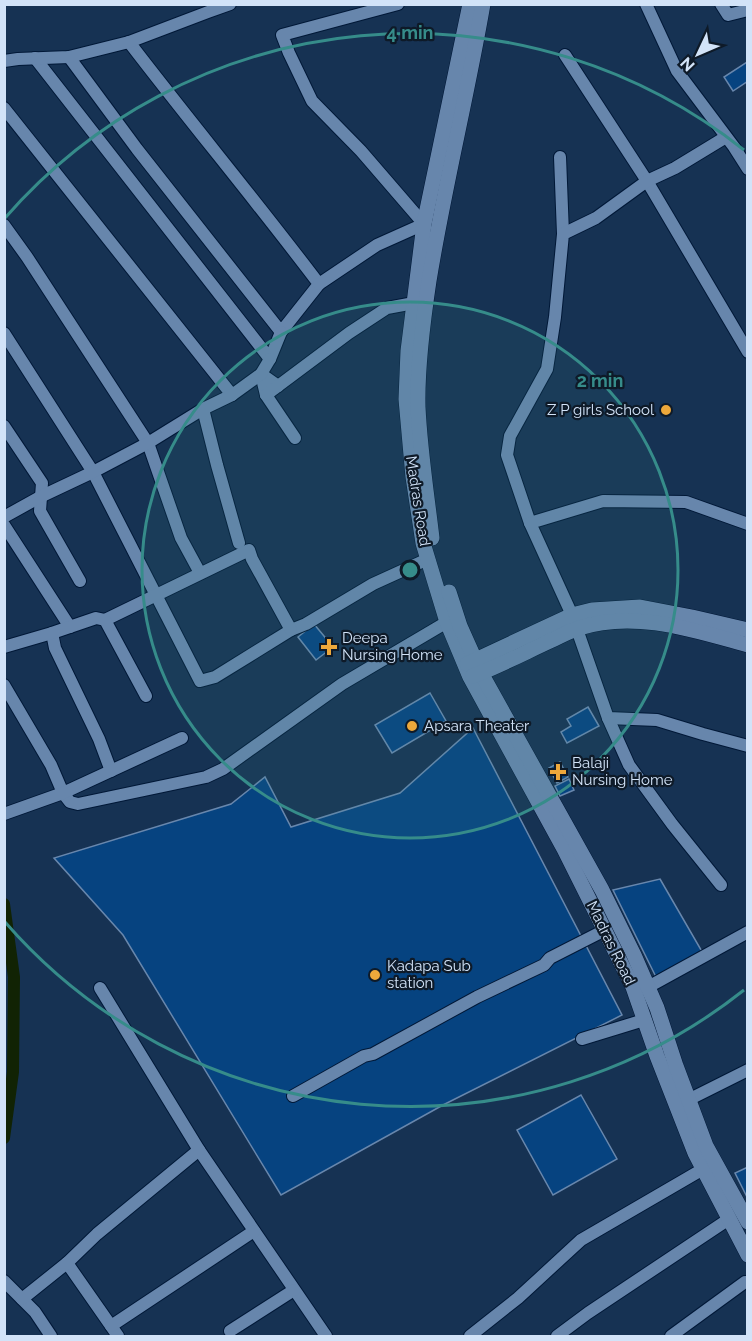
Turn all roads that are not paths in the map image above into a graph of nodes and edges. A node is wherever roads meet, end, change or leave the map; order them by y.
1 (230, 4) edge
2 (398, 4) edge
3 (470, 4) edge
4 (483, 4) edge
5 (646, 4) edge
6 (722, 4) edge
7 (747, 10) edge
8 (129, 42) junction
9 (565, 55) dead end
10 (69, 57) junction
11 (35, 58) junction
12 (4, 61) edge
13 (4, 108) edge
14 (726, 137) junction
15 (560, 157) dead end
16 (747, 169) edge
17 (646, 182) junction
18 (424, 224) junction
19 (4, 225) edge
20 (563, 234) junction
21 (319, 284) junction
22 (419, 306) junction
23 (281, 332) junction
24 (4, 333) edge
25 (747, 352) edge
26 (270, 359) junction
27 (261, 374) junction
28 (278, 386) junction
29 (232, 395) junction
30 (266, 395) junction
31 (204, 409) junction
32 (4, 426) edge
33 (295, 438) dead end
34 (148, 443) junction
35 (93, 472) junction
36 (40, 497) junction
37 (4, 517) edge
38 (530, 523) junction
39 (747, 524) edge
40 (4, 525) edge
41 (239, 543) dead end
42 (428, 559) junction
43 (200, 573) junction
44 (80, 581) dead end
45 (156, 595) junction
46 (105, 620) junction
47 (447, 622) junction
48 (575, 622) junction
49 (70, 627) junction
50 (291, 630) junction
51 (747, 630) edge
52 (52, 633) junction
53 (747, 645) edge
54 (4, 647) edge
55 (473, 669) junction
56 (4, 685) edge
57 (146, 696) dead end
58 (608, 718) junction
59 (182, 738) dead end
60 (747, 746) edge
61 (111, 771) junction
62 (63, 793) junction
63 (4, 814) edge
64 (722, 885) dead end
65 (605, 930) junction
66 (747, 932) edge
67 (648, 987) junction
68 (100, 988) dead end
69 (644, 1020) junction
70 (582, 1039) dead end
71 (747, 1070) edge
72 (293, 1096) dead end
73 (688, 1100) junction
74 (199, 1150) junction
75 (709, 1166) junction
76 (742, 1217) edge
77 (254, 1231) junction
78 (747, 1255) edge
79 (67, 1263) junction
80 (4, 1281) edge
81 (747, 1282) edge
82 (294, 1290) junction
83 (22, 1299) junction
84 (115, 1331) edge
85 (230, 1331) dead end
86 (51, 1336) edge
87 (326, 1336) edge
88 (470, 1336) edge
89 (557, 1336) edge
90 (671, 1336) edge

1 - 8 street
2 - 18 street
3 - 18 main road, Madras Road
4 - 22 main road
5 - 14 street
6 - 7 street
8 - 10 street
8 - 21 street
9 - 17 street
10 - 11 street
10 - 23 street
11 - 12 street
11 - 26 street
13 - 29 street
14 - 16 street
14 - 17 street
15 - 20 street
17 - 20 street
17 - 25 street
18 - 21 street
18 - 22 main road, Madras Road
19 - 34 street
20 - 38 street
21 - 23 street
22 - 28 street
22 - 42 main road, Madras Road
22 - 55 main road
23 - 26 street
24 - 35 street
26 - 27 street
27 - 28 street
27 - 29 street
27 - 30 street
28 - 30 street
29 - 31 street
30 - 33 street
31 - 34 street
31 - 41 street
32 - 36 street
34 - 35 street
34 - 43 street
35 - 36 street
35 - 45 street
36 - 37 street
36 - 44 street
38 - 39 street
38 - 48 street
40 - 49 street
42 - 47 main road, Madras Road
42 - 50 street
43 - 45 street
43 - 50 street
45 - 46 street
45 - 50 street
46 - 49 street
46 - 57 street
47 - 55 main road, Madras Road
47 - 62 street
48 - 51 main road
48 - 53 main road
48 - 55 main road
48 - 58 street
49 - 52 street
52 - 54 street
52 - 61 street
55 - 65 main road, Madras Road
55 - 67 main road
56 - 62 street
58 - 60 street
58 - 64 street
59 - 61 street
61 - 62 street
62 - 63 street
65 - 69 main road, Madras Road
65 - 72 street
66 - 67 street
67 - 73 main road
68 - 74 street
69 - 70 street
69 - 75 main road, Madras Road
71 - 73 street
73 - 75 main road
74 - 77 street
74 - 79 street
75 - 76 main road
75 - 88 street
76 - 78 main road
76 - 89 street
77 - 82 street
77 - 84 street
79 - 83 street
79 - 84 street
80 - 83 street
81 - 90 street
82 - 85 street
82 - 87 street
83 - 86 street

